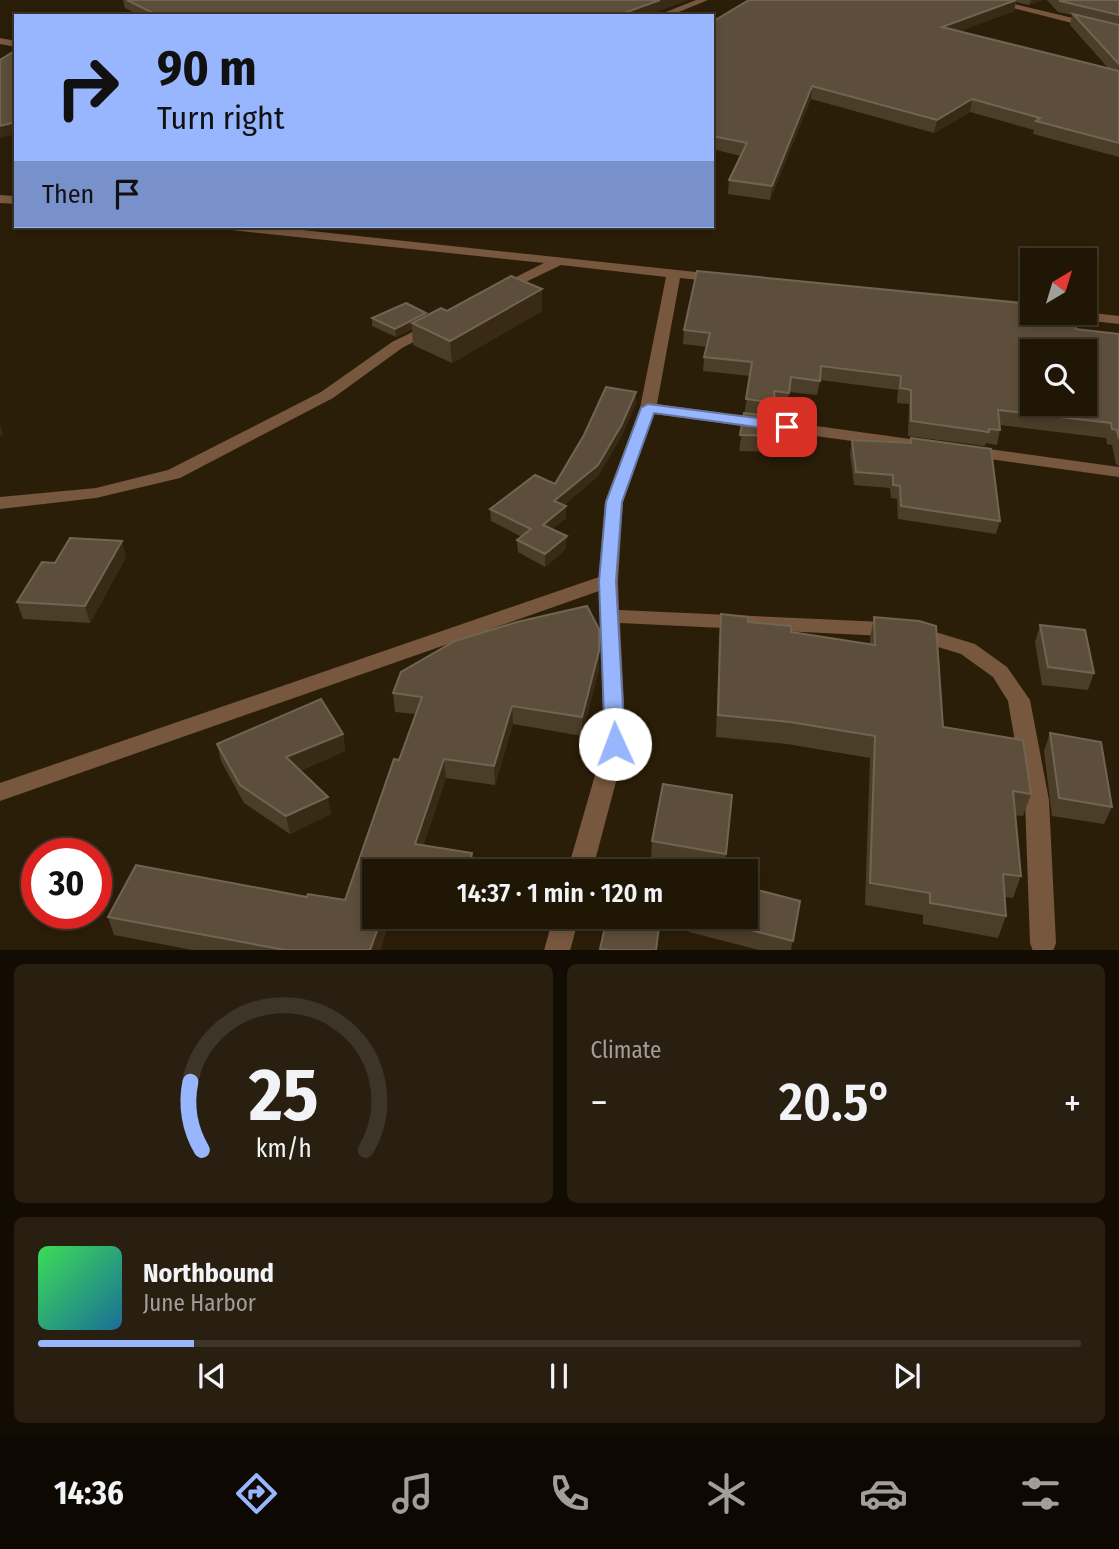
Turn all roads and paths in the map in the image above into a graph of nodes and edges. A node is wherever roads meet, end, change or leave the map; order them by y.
1 (704, 0) edge
2 (986, 0) edge
3 (666, 14) edge
4 (1119, 32) edge
5 (275, 228) edge
6 (557, 262) junction
7 (674, 273) junction
8 (729, 279) edge
9 (485, 299) edge
10 (451, 316) edge
11 (1097, 318) edge
12 (1119, 320) edge
13 (648, 408) junction
14 (1119, 472) edge
15 (0, 503) edge
16 (608, 581) junction
17 (609, 616) junction
18 (0, 792) edge
19 (583, 859) edge
20 (563, 929) edge
21 (1043, 943) dead end
22 (557, 950) edge

1 - 3 street
2 - 4 street
5 - 6 street
6 - 7 street
6 - 9 street
7 - 8 street
7 - 13 street
10 - 15 street
11 - 12 street
13 - 14 street
13 - 16 street
16 - 17 street
16 - 18 street
17 - 19 street
17 - 21 street
20 - 22 street

